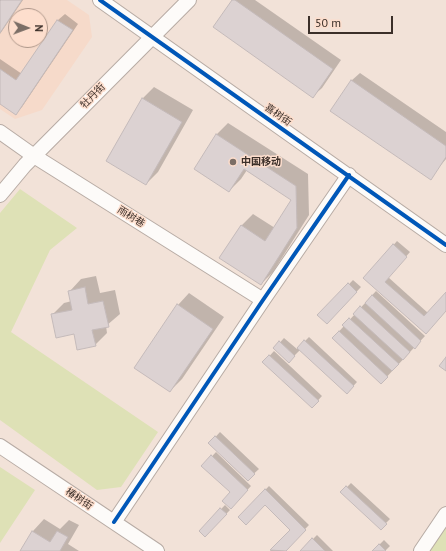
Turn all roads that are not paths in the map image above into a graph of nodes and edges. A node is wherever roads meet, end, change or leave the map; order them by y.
1 (100, 0) edge
2 (189, 0) edge
3 (152, 36) junction
4 (0, 132) edge
5 (34, 156) junction
6 (348, 175) junction
7 (0, 195) edge
8 (446, 245) edge
9 (262, 300) junction
10 (0, 446) edge
11 (446, 514) edge
12 (114, 522) junction
13 (157, 551) edge
14 (421, 551) edge

1 - 3 street, 喜树街
2 - 3 street, 牡丹街
3 - 5 street, 牡丹街
3 - 6 street, 喜树街
4 - 5 street, 雨树巷
5 - 7 street, 牡丹街
5 - 9 street, 雨树巷
6 - 8 street, 喜树街
6 - 9 street
9 - 12 street
10 - 12 street, 椿树街
11 - 14 street
12 - 13 street, 椿树街

